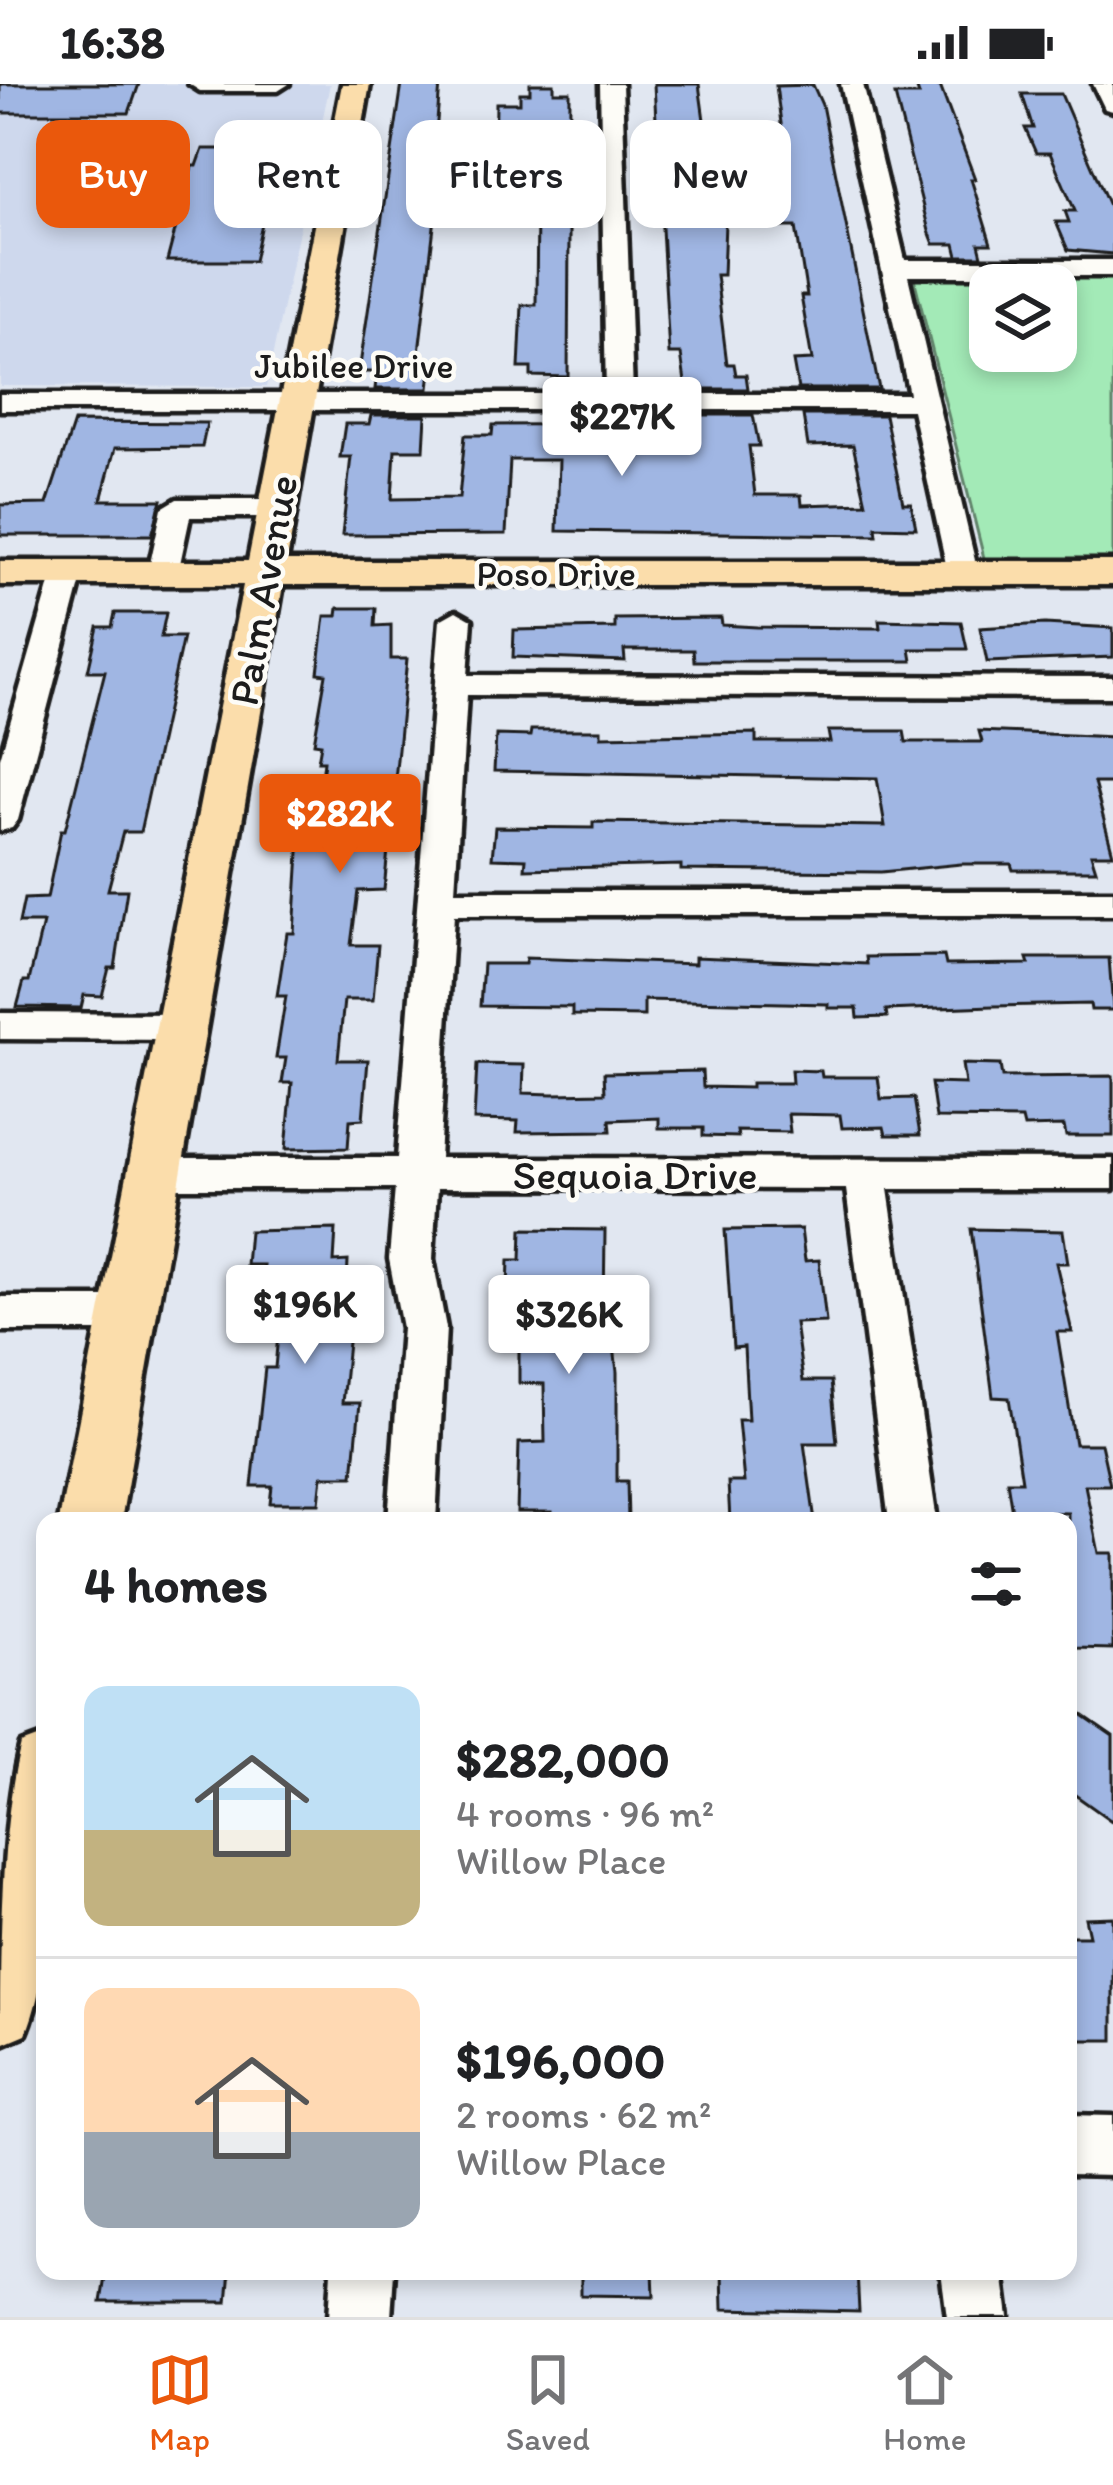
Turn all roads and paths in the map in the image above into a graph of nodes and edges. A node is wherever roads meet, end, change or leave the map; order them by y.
1 (200, 84) edge
2 (278, 84) edge
3 (356, 84) edge
4 (611, 84) edge
5 (852, 84) edge
6 (1104, 84) edge
7 (1113, 104) edge
8 (894, 268) junction
9 (1113, 268) edge
10 (0, 401) edge
11 (298, 401) junction
12 (620, 401) junction
13 (924, 402) junction
14 (278, 508) junction
15 (0, 573) edge
16 (68, 573) junction
17 (163, 573) junction
18 (266, 573) junction
19 (963, 573) junction
20 (1113, 573) edge
21 (456, 620) dead end
22 (451, 685) junction
23 (1113, 687) edge
24 (0, 820) edge
25 (437, 903) junction
26 (1113, 903) edge
27 (0, 1026) edge
28 (183, 1027) junction
29 (865, 1173) junction
30 (156, 1174) junction
31 (1113, 1174) edge
32 (417, 1175) junction
33 (0, 1314) edge
34 (129, 1314) junction
35 (92, 1512) edge
36 (413, 1512) edge
37 (912, 1512) edge
38 (36, 1815) edge
39 (0, 2009) edge
40 (1077, 2146) edge
41 (1113, 2146) edge
42 (362, 2280) edge
43 (973, 2280) edge
44 (360, 2317) edge
45 (978, 2317) edge

1 - 2 street
3 - 11 main road, Palm Avenue
4 - 12 street
5 - 8 street
6 - 7 street
8 - 9 street
8 - 13 street
10 - 11 street, Jubilee Drive
11 - 12 street, Jubilee Drive
11 - 14 main road, Palm Avenue
12 - 13 street, Jubilee Drive
13 - 19 street
14 - 17 street
14 - 18 main road, Palm Avenue
15 - 16 main road, Poso Drive
16 - 17 main road, Poso Drive
16 - 24 street
17 - 18 main road, Poso Drive
18 - 19 main road, Poso Drive
18 - 28 main road, Palm Avenue
19 - 20 main road, Poso Drive
21 - 22 street
22 - 23 street
22 - 25 street
25 - 26 street
25 - 32 street
27 - 28 street
28 - 30 main road, Palm Avenue
29 - 31 street, Sequoia Drive
29 - 32 street, Sequoia Drive
29 - 37 street
30 - 32 street, Sequoia Drive
30 - 34 main road, Palm Avenue
32 - 36 street
33 - 34 street
34 - 35 main road, Palm Avenue
38 - 39 main road
40 - 41 street
42 - 44 street
43 - 45 street

